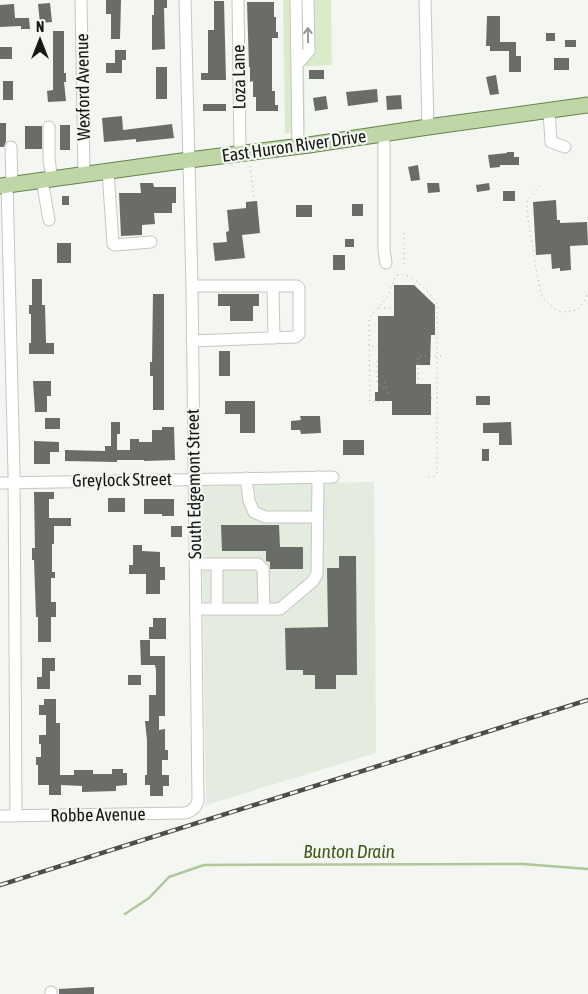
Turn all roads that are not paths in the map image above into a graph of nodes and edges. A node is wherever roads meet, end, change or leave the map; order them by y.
1 (81, 0) edge
2 (185, 0) edge
3 (238, 0) edge
4 (292, 0) edge
5 (296, 0) edge
6 (308, 0) edge
7 (425, 0) edge
8 (297, 65) junction
9 (588, 105) edge
10 (549, 111) junction
11 (49, 127) dead end
12 (428, 127) junction
13 (384, 133) junction
14 (298, 146) junction
15 (11, 147) dead end
16 (565, 147) dead end
17 (240, 153) junction
18 (189, 160) junction
19 (108, 171) junction
20 (84, 174) junction
21 (47, 180) junction
22 (6, 185) edge
23 (4, 206) edge
24 (48, 220) dead end
25 (150, 242) dead end
26 (386, 264) dead end
27 (192, 286) junction
28 (273, 286) junction
29 (274, 338) junction
30 (192, 341) junction
31 (318, 477) junction
32 (334, 477) dead end
33 (246, 478) junction
34 (194, 479) junction
35 (0, 483) edge
36 (14, 483) junction
37 (318, 517) junction
38 (195, 564) junction
39 (217, 564) junction
40 (217, 609) junction
41 (264, 609) junction
42 (196, 610) junction
43 (195, 807) joint
44 (0, 816) edge
45 (16, 816) junction

1 - 20 street, Wexford Avenue
2 - 18 street, South Edgemont Street
3 - 17 street, Loza Lane
4 - 8 street
5 - 8 street
8 -> 6 street
7 - 12 street
8 - 14 street
9 - 10 main road, East Huron River Drive
10 - 12 main road, East Huron River Drive
10 - 16 street
11 - 21 street
12 - 13 main road, East Huron River Drive
13 - 14 main road, East Huron River Drive
13 - 26 street
14 - 17 main road, East Huron River Drive
15 - 22 street
17 - 18 main road, East Huron River Drive
18 - 19 main road, East Huron River Drive
18 - 27 street, South Edgemont Street
19 - 20 main road, East Huron River Drive
19 - 25 street
20 - 21 main road, East Huron River Drive
21 - 22 main road, East Huron River Drive
21 - 24 street
22 - 23 street
23 - 36 street
27 - 28 street
27 - 30 street, South Edgemont Street
28 - 29 street
28 - 29 street
29 - 30 street
30 - 34 street, South Edgemont Street
31 - 32 street, Greylock Street
31 - 33 street, Greylock Street
31 - 37 street
33 - 34 street, Greylock Street
33 - 37 street
34 - 36 street, Greylock Street
34 - 38 street, South Edgemont Street
35 - 36 street, Greylock Street
36 - 45 street
37 - 41 street
38 - 39 street
38 - 42 street, South Edgemont Street
39 - 40 street
39 - 41 street
40 - 41 street
40 - 42 street
42 - 43 street, South Edgemont Street
43 - 45 street, Robbe Avenue
44 - 45 street, Robbe Avenue

